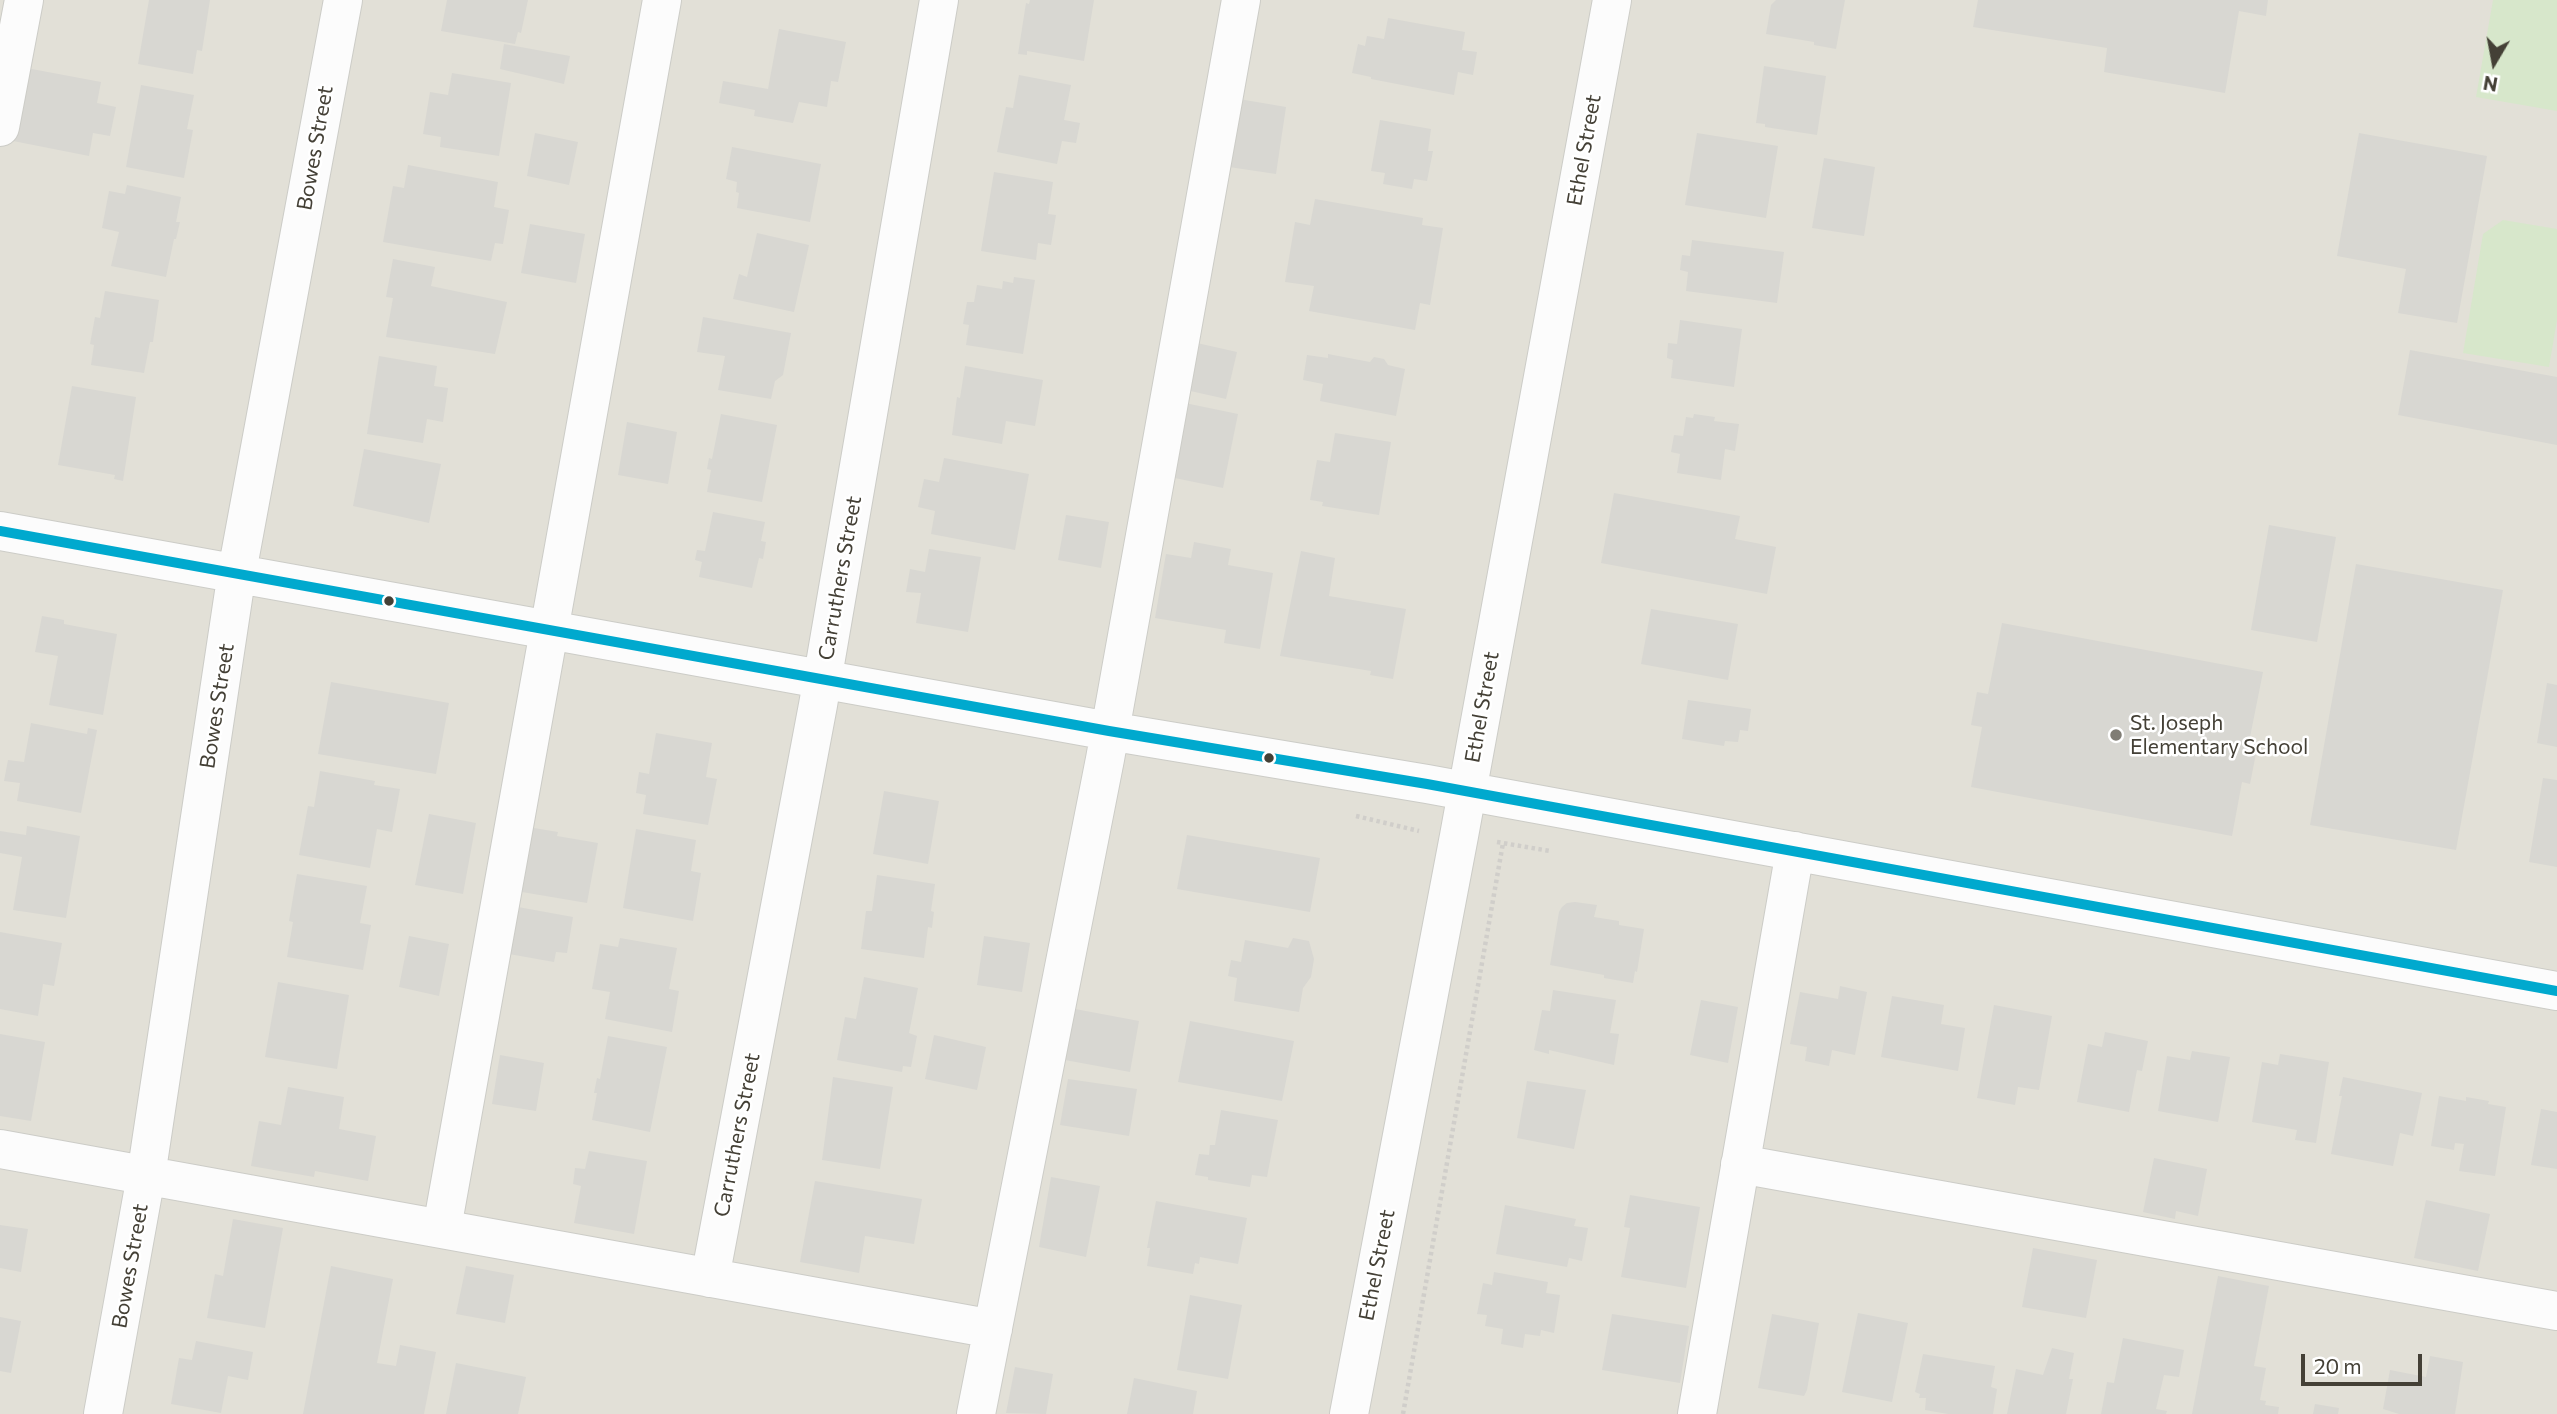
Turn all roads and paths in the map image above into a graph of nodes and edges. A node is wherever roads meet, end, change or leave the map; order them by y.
1 (24, 0) edge
2 (343, 0) edge
3 (662, 0) edge
4 (939, 0) edge
5 (1241, 0) edge
6 (1612, 0) edge
7 (0, 127) edge
8 (0, 531) edge
9 (237, 572) junction
10 (550, 629) junction
11 (822, 678) junction
12 (1109, 731) junction
13 (1467, 791) junction
14 (1795, 851) junction
15 (2557, 991) edge
16 (0, 1149) edge
17 (1740, 1164) junction
18 (146, 1176) junction
19 (442, 1228) junction
20 (710, 1278) junction
21 (2557, 1311) edge
22 (993, 1329) junction
23 (103, 1414) edge
24 (976, 1414) edge
25 (1351, 1414) edge
26 (1697, 1414) edge

1 - 7 street
2 - 9 street, Bowes Street
3 - 10 street
4 - 11 street, Carruthers Street
5 - 12 street
6 - 13 street, Ethel Street
8 - 9 street
9 - 10 street
9 - 18 street, Bowes Street
10 - 11 street
10 - 19 street
11 - 12 street
11 - 20 street, Carruthers Street
12 - 13 street
12 - 22 street
13 - 14 street
13 - 25 street, Ethel Street
14 - 15 street
14 - 17 street
16 - 18 street
17 - 21 street
17 - 26 street
18 - 19 street
18 - 23 street, Bowes Street
19 - 20 street
20 - 22 street
22 - 24 street

